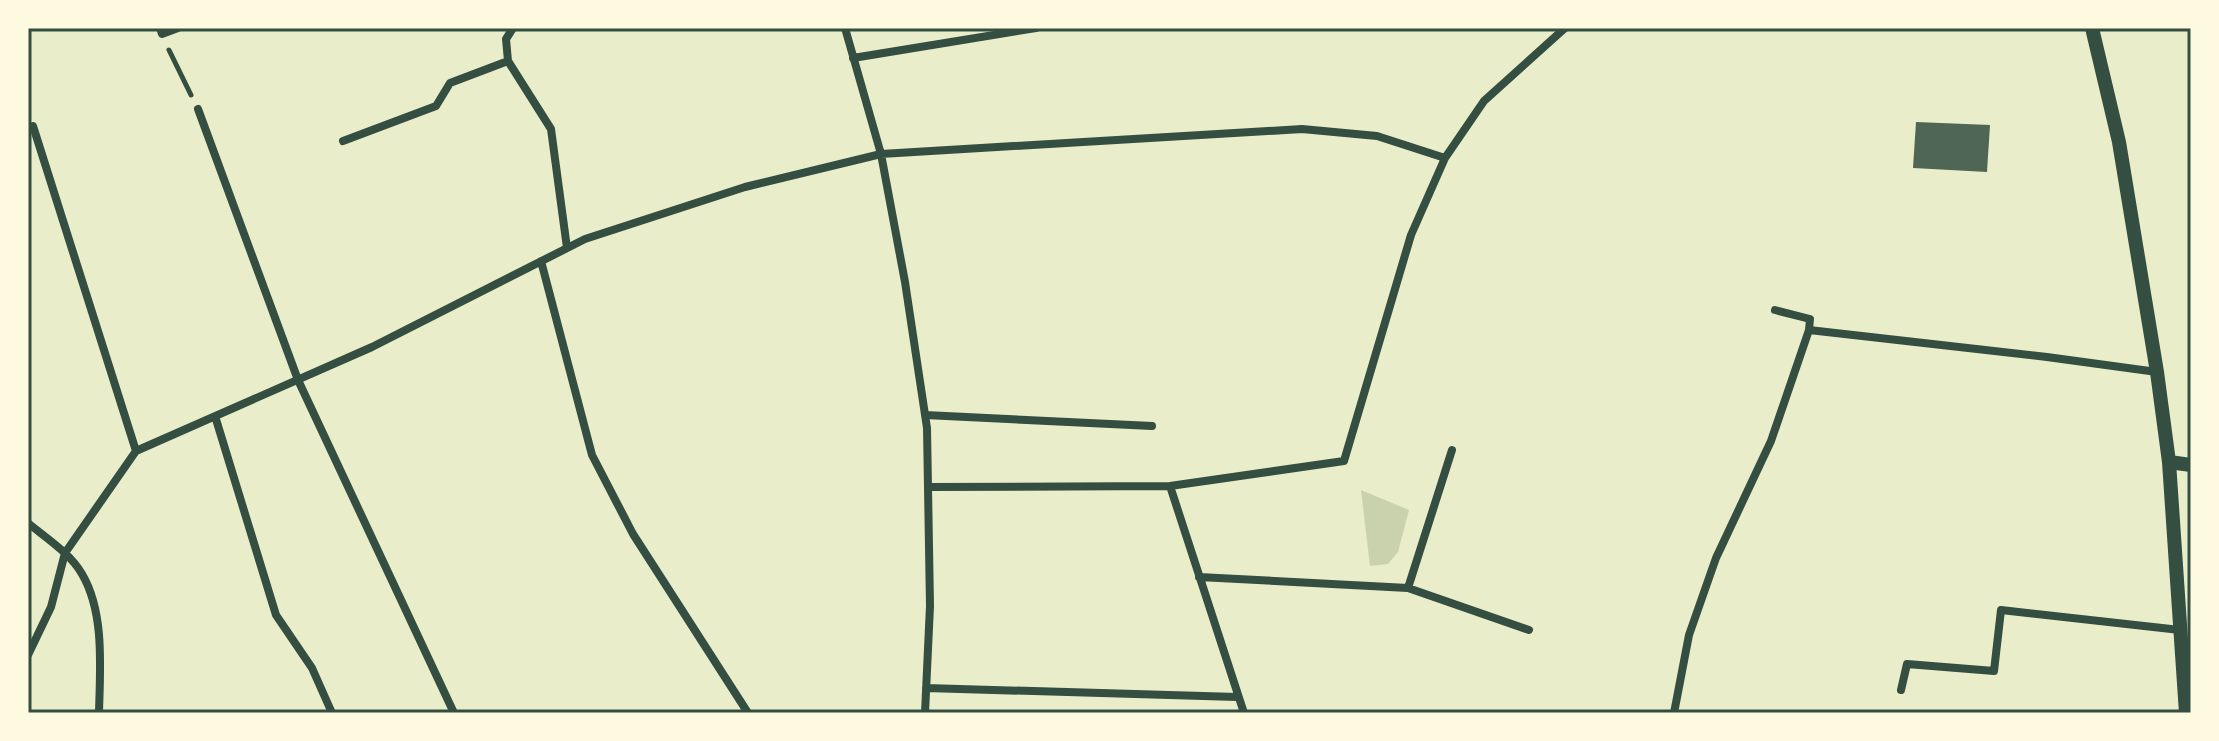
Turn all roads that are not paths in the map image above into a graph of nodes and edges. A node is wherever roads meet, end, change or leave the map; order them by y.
1 (178, 28) edge
2 (513, 28) edge
3 (845, 28) edge
4 (1036, 28) edge
5 (1565, 28) edge
6 (2092, 28) edge
7 (161, 31) edge
8 (853, 58) junction
9 (508, 61) junction
10 (198, 109) road end
11 (33, 126) dead end
12 (343, 141) dead end
13 (881, 154) junction
14 (1445, 158) junction
15 (567, 248) junction
16 (541, 261) junction
17 (1775, 310) dead end
18 (1809, 330) junction
19 (2157, 372) junction
20 (298, 380) junction
21 (925, 415) junction
22 (215, 416) junction
23 (1152, 426) dead end
24 (1452, 450) dead end
25 (136, 451) junction
26 (2169, 462) junction
27 (2191, 465) edge
28 (1170, 486) junction
29 (928, 487) junction
30 (28, 523) edge
31 (65, 553) junction
32 (1199, 577) junction
33 (1408, 588) junction
34 (1529, 630) dead end
35 (2180, 630) junction
36 (28, 655) edge
37 (926, 688) junction
38 (1901, 690) dead end
39 (1237, 697) junction
40 (99, 713) edge
41 (332, 713) edge
42 (454, 713) edge
43 (748, 713) edge
44 (925, 713) edge
45 (1244, 713) edge
46 (1674, 713) edge
47 (2186, 713) edge

1 - 7 street
2 - 9 street
3 - 8 street
4 - 8 street
5 - 14 street
6 - 19 street
8 - 13 street
9 - 12 street
9 - 15 street
10 - 20 street
11 - 25 street
13 - 14 street
13 - 15 street
13 - 21 street
14 - 28 street
15 - 16 street
16 - 20 street
16 - 43 street
17 - 18 street
18 - 19 street
18 - 46 street
19 - 26 street
20 - 22 street
20 - 42 street
21 - 23 street
21 - 29 street
22 - 25 street
22 - 41 street
24 - 33 street
25 - 31 street
26 - 27 street
26 - 35 street
28 - 29 street
28 - 32 street
29 - 37 street
30 - 31 street
31 - 36 street
31 - 40 street
32 - 33 street
32 - 39 street
33 - 34 street
35 - 38 street
35 - 47 street
37 - 39 street
37 - 44 street
39 - 45 street

